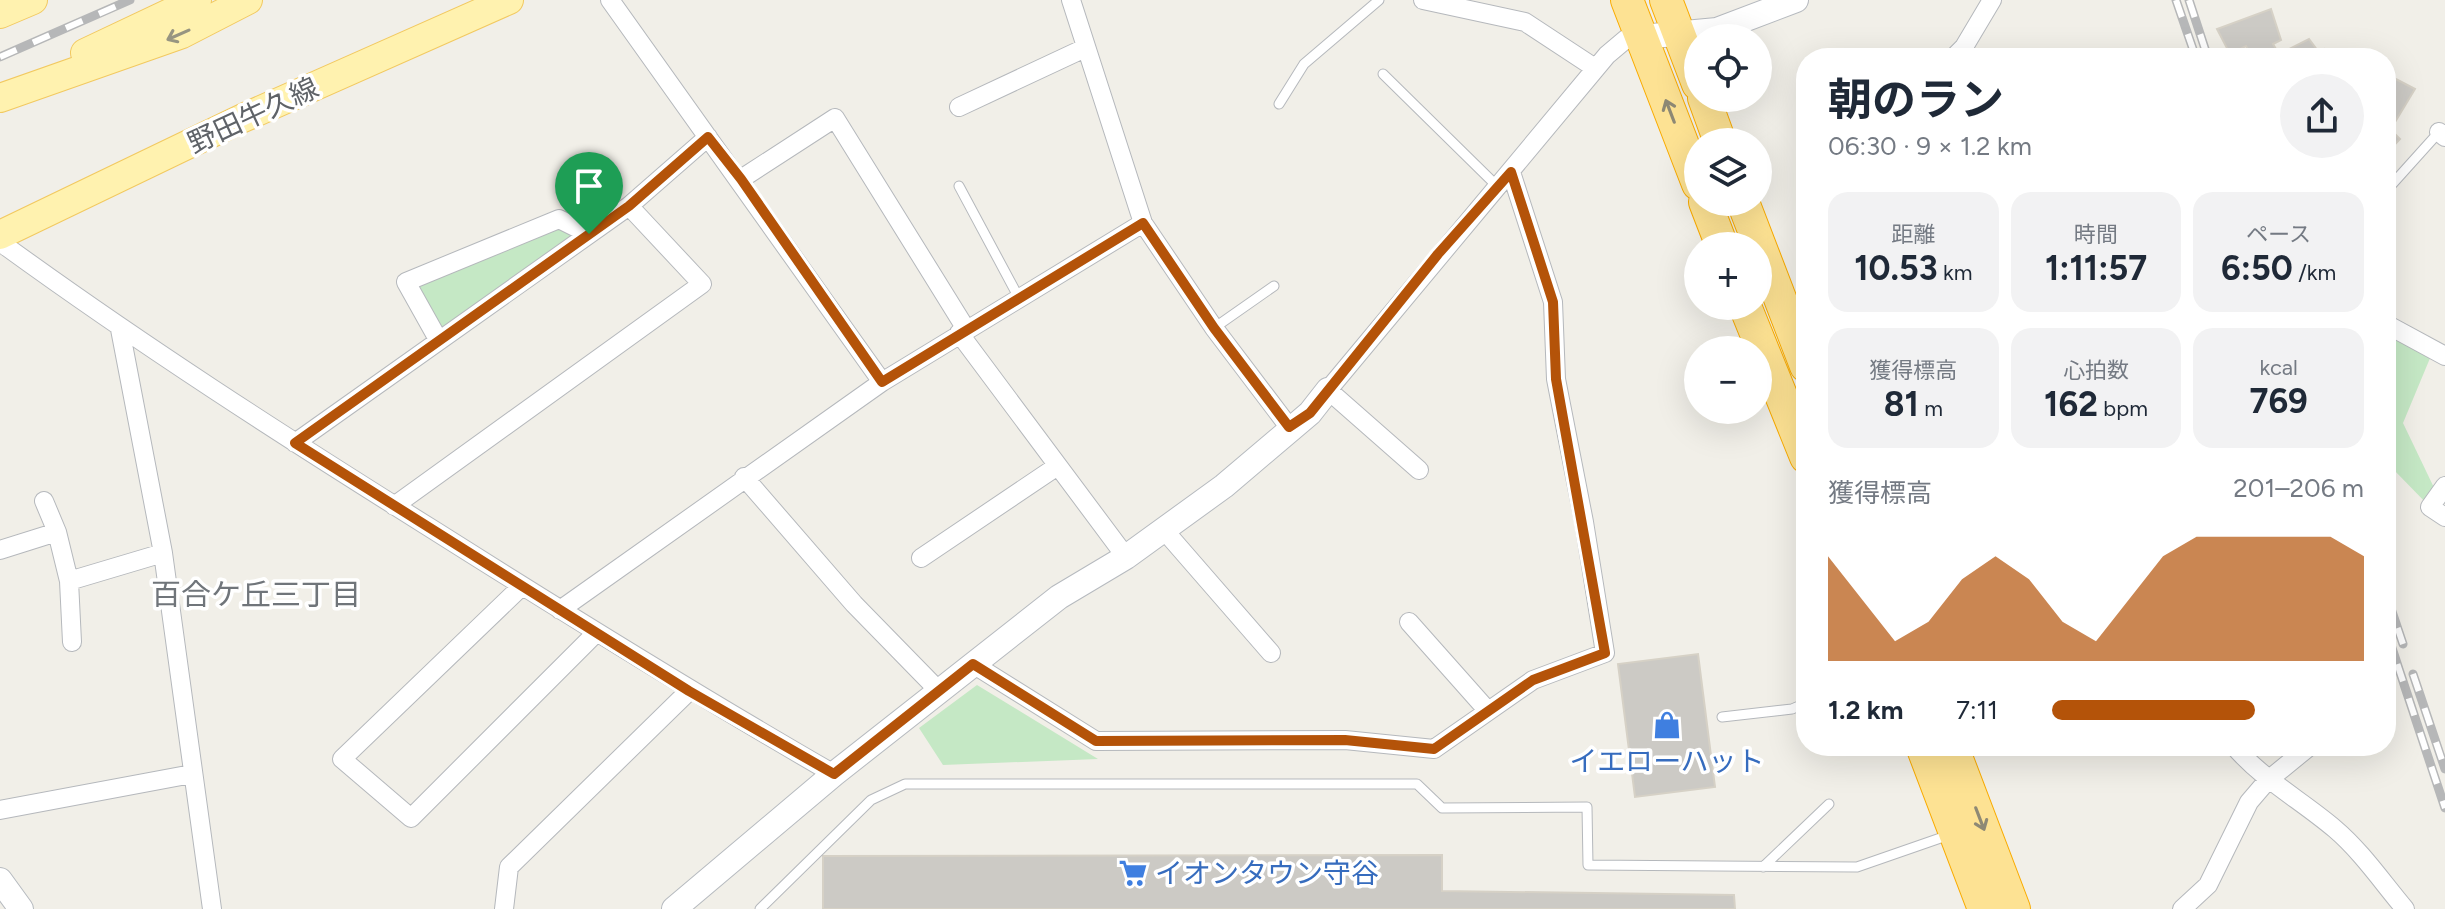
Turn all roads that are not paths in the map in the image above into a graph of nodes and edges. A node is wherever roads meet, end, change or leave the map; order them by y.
1 (9, 0) edge
2 (33, 0) edge
3 (197, 0) edge
4 (248, 0) edge
5 (509, 0) edge
6 (610, 0) edge
7 (1071, 0) edge
8 (1379, 0) edge
9 (1423, 0) edge
10 (1627, 0) edge
11 (1666, 0) edge
12 (1796, 0) edge
13 (1992, 0) edge
14 (0, 5) edge
15 (0, 14) edge
16 (1680, 35) junction
17 (1642, 37) junction
18 (1684, 46) edge
19 (1085, 48) junction
20 (1963, 48) edge
21 (1595, 68) junction
22 (1383, 74) dead end
23 (0, 89) edge
24 (0, 98) edge
25 (1279, 104) dead end
26 (959, 107) dead end
27 (2443, 131) edge
28 (708, 137) junction
29 (1684, 147) edge
30 (1511, 172) junction
31 (741, 179) junction
32 (2396, 180) edge
33 (959, 186) dead end
34 (1498, 187) junction
35 (629, 206) junction
36 (1748, 216) edge
37 (1143, 223) junction
38 (589, 234) junction
39 (0, 235) edge
40 (0, 242) edge
41 (1274, 286) dead end
42 (1019, 298) junction
43 (1751, 320) edge
44 (1214, 328) junction
45 (120, 329) junction
46 (2396, 329) edge
47 (962, 331) junction
48 (1796, 340) edge
49 (439, 341) junction
50 (2445, 356) edge
51 (882, 382) junction
52 (1328, 390) junction
53 (1289, 427) junction
54 (1796, 432) edge
55 (295, 443) junction
56 (1056, 467) junction
57 (1419, 470) dead end
58 (744, 477) junction
59 (2445, 486) edge
60 (44, 501) dead end
61 (394, 506) junction
62 (2445, 517) edge
63 (1164, 530) junction
64 (57, 532) junction
65 (0, 550) edge
66 (163, 553) junction
67 (1126, 557) junction
68 (921, 558) dead end
69 (69, 581) junction
70 (522, 586) junction
71 (560, 610) junction
72 (1409, 622) dead end
73 (596, 633) junction
74 (72, 642) dead end
75 (1271, 653) dead end
76 (973, 664) junction
77 (689, 691) junction
78 (939, 691) junction
79 (1796, 707) edge
80 (1488, 711) junction
81 (1722, 717) dead end
82 (1926, 756) edge
83 (1956, 756) edge
84 (2243, 756) edge
85 (2298, 756) edge
86 (192, 774) junction
87 (834, 774) junction
88 (2267, 781) junction
89 (1829, 804) dead end
90 (0, 810) edge
91 (1955, 833) junction
92 (1763, 867) junction
93 (0, 880) edge
94 (21, 909) edge
95 (212, 909) edge
96 (504, 909) edge
97 (674, 909) edge
98 (760, 909) edge
99 (1984, 909) edge
100 (2014, 909) edge
101 (2182, 909) edge
102 (2405, 909) edge

1 - 14 main road
2 - 15 main road
3 - 23 main road
4 -> 24 main road
5 - 39 main road, 野田牛久線
6 - 28 street
7 - 19 street
8 - 25 lane
9 - 21 street
10 - 17 highway
11 - 16 highway
12 - 16 street
13 - 20 street
16 - 17 street
16 - 18 highway
17 - 21 street
29 -> 17 highway
19 - 26 street
19 - 37 street
21 - 30 street
22 - 34 lane
27 - 32 lane
28 - 31 street
28 - 35 street
30 - 34 street
30 - 80 street
31 - 47 street
31 - 51 street
33 - 42 lane
34 - 52 street
35 - 38 street
35 - 61 street
36 - 48 highway
37 - 42 street
37 - 44 street
38 - 49 street
38 - 49 street
40 - 45 street
41 - 44 lane
42 - 47 street
43 - 54 highway
44 - 53 street
45 - 55 street
45 - 66 street
46 - 50 street
47 - 51 street
47 - 56 street
49 - 55 street
51 - 58 street
52 - 53 street
52 - 57 street
53 - 63 street
55 - 61 street
56 - 67 street
56 - 68 street
58 - 71 street
58 - 78 street
59 - 62 street
60 - 64 street
61 - 70 street
63 - 67 street
63 - 75 street
64 - 65 street
64 - 69 street
66 - 69 street
66 - 86 street
67 - 76 street
69 - 74 street
70 - 71 street
70 - 73 street
71 - 73 street
72 - 80 street
73 - 77 street
76 - 78 street
76 - 80 street
77 - 87 street
77 - 96 street
78 - 87 street
79 - 81 lane
82 - 91 highway
83 -> 100 highway
84 - 88 street
85 - 88 street
86 - 90 street
86 - 95 street
87 - 97 street
88 - 101 street
88 - 102 street
89 - 92 lane
91 - 92 lane
91 - 99 highway
92 - 98 lane
93 - 94 street

